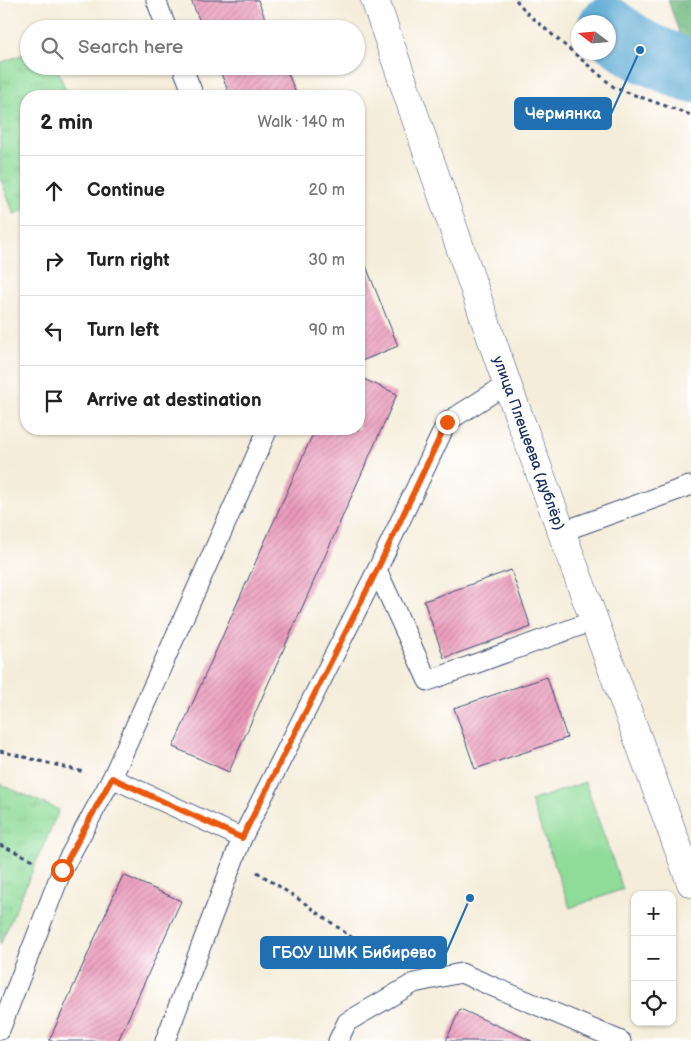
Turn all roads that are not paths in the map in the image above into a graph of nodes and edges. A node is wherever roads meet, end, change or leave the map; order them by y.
1 (156, 0) edge
2 (375, 0) edge
3 (164, 20) edge
4 (186, 75) edge
5 (192, 90) edge
6 (507, 384) junction
7 (265, 435) edge
8 (689, 486) dead end
9 (561, 532) junction
10 (377, 570) junction
11 (593, 621) junction
12 (112, 778) junction
13 (242, 838) junction
14 (691, 882) edge
15 (0, 1030) edge
16 (164, 1041) edge
17 (338, 1041) edge
18 (621, 1041) edge

1 - 3 lane
2 - 6 street, улица Плещеева (дублёр)
4 - 5 lane
6 - 9 street, улица Плещеева (дублёр)
6 - 10 lane
7 - 12 lane
8 - 9 lane
9 - 11 street, улица Плещеева (дублёр)
10 - 11 lane
10 - 13 lane
11 - 14 street, улица Плещеева (дублёр)
12 - 13 lane
12 - 15 lane
13 - 16 lane
17 - 18 lane

